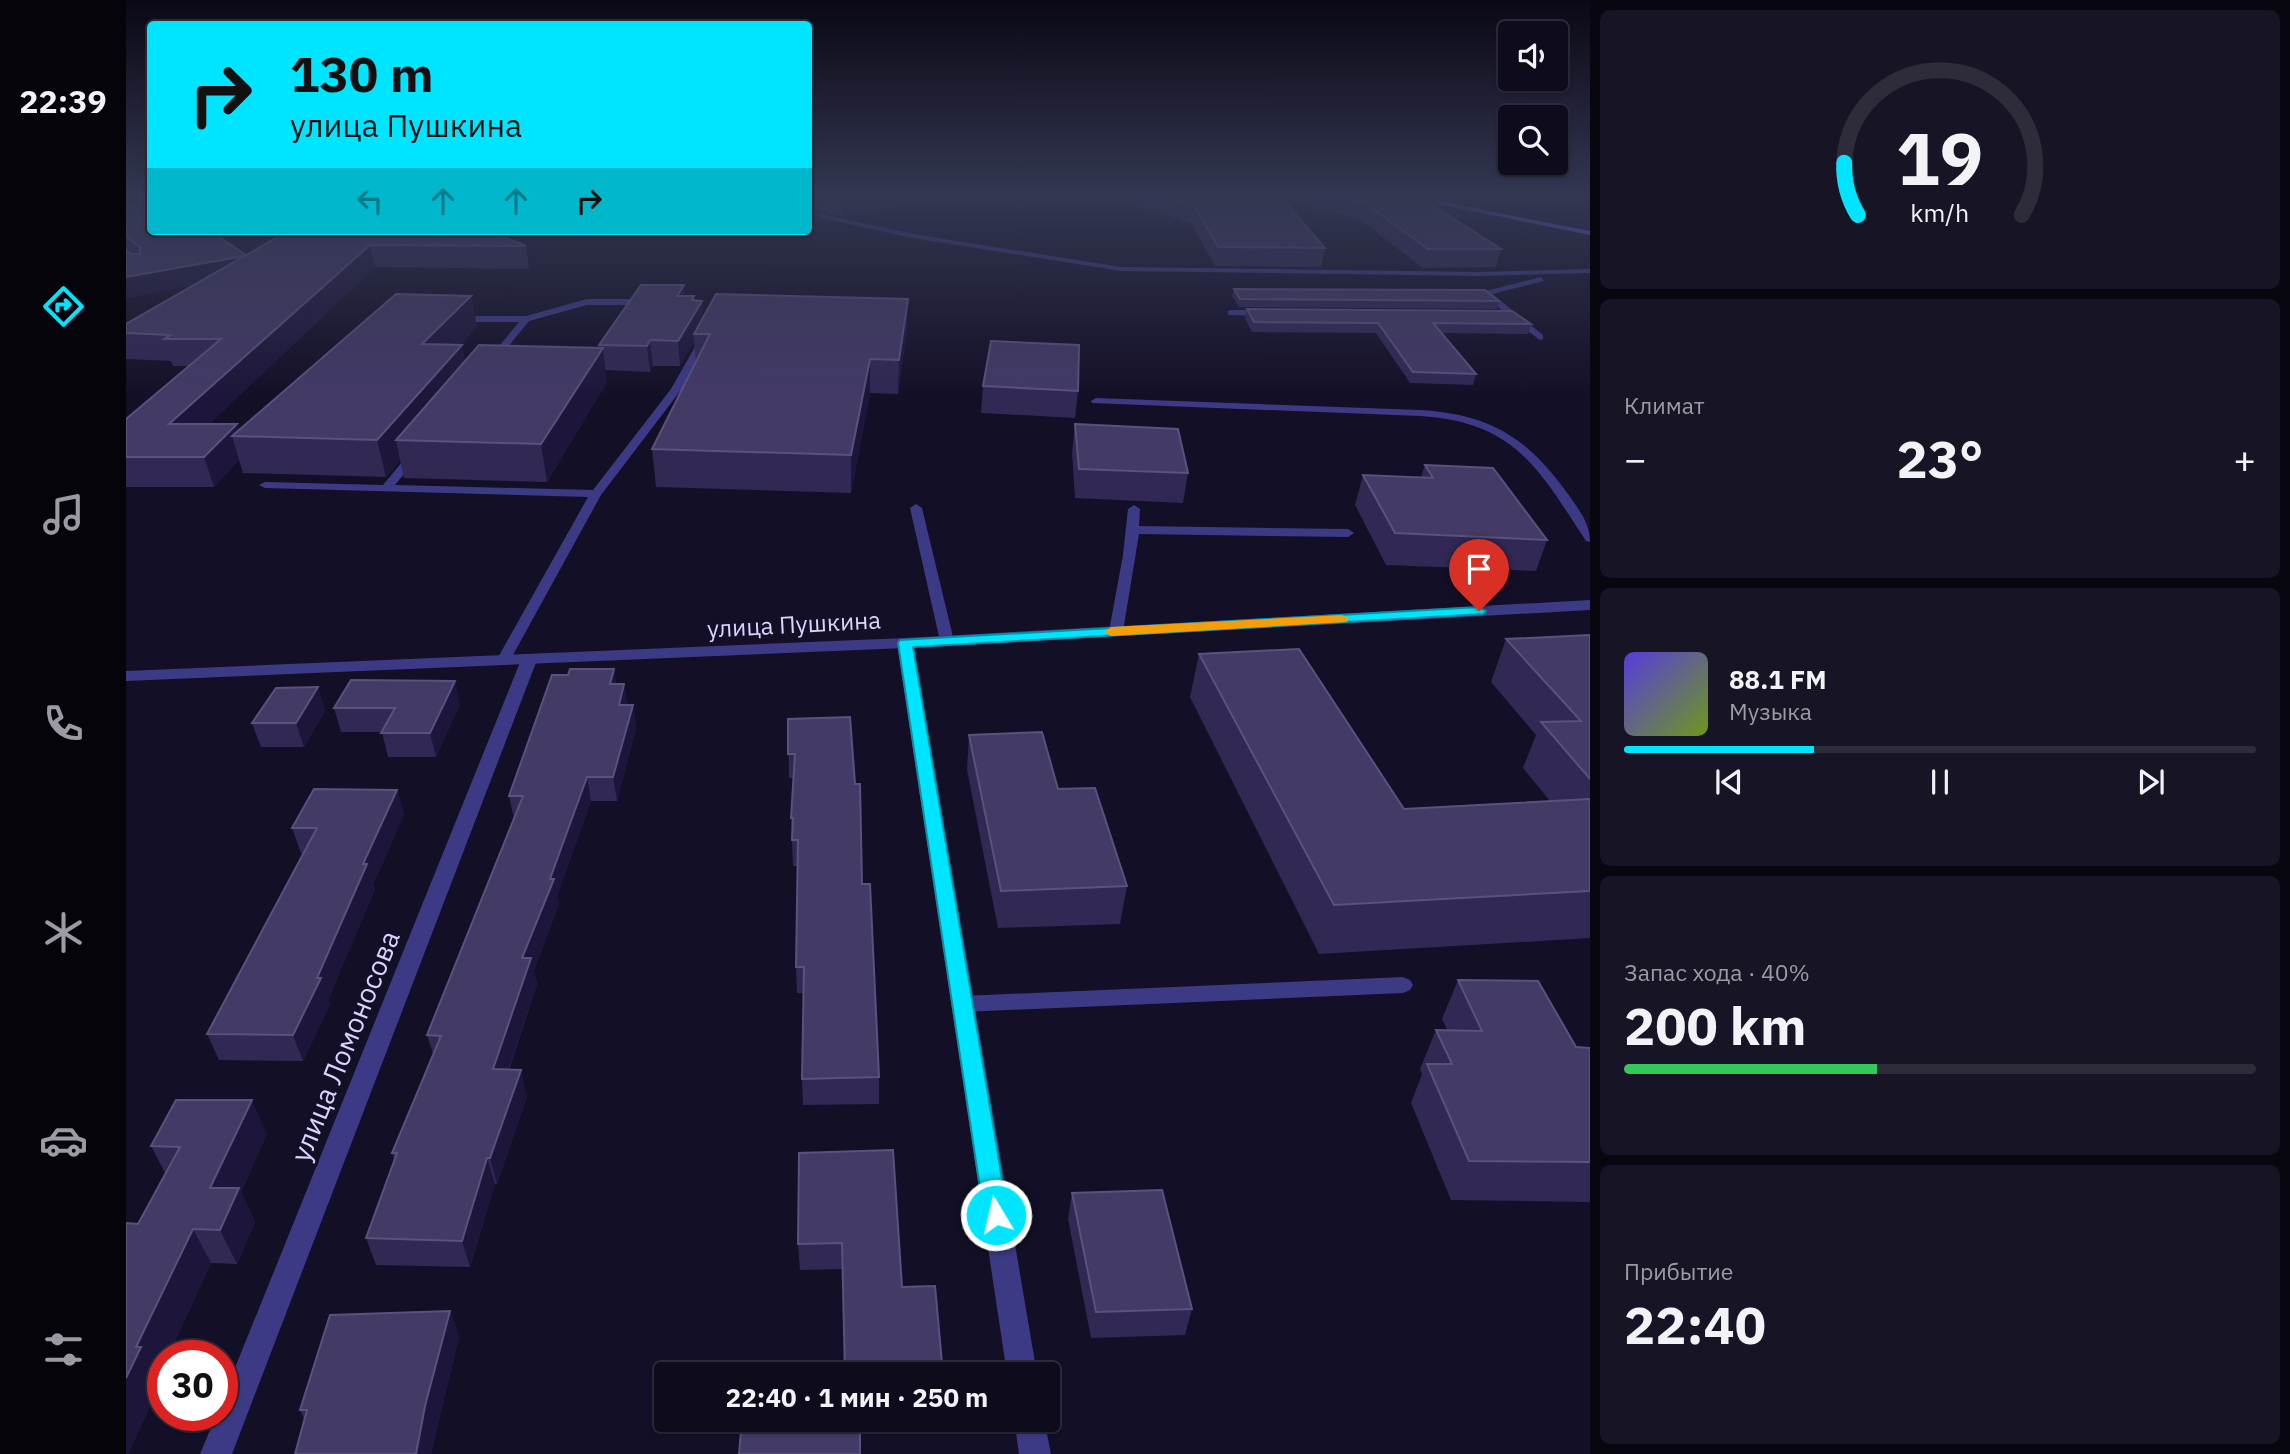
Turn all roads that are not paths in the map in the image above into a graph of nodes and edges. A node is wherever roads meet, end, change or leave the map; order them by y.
1 (1082, 263) edge
2 (1590, 271) edge
3 (1571, 272) junction
4 (1459, 293) edge
5 (1486, 293) junction
6 (669, 303) edge
7 (1231, 313) dead end
8 (1284, 313) edge
9 (1485, 315) edge
10 (1512, 316) junction
11 (444, 318) edge
12 (526, 319) junction
13 (712, 325) edge
14 (1540, 337) dead end
15 (482, 372) edge
16 (1096, 401) dead end
17 (421, 446) edge
18 (265, 485) dead end
19 (386, 488) junction
20 (596, 494) junction
21 (916, 508) dead end
22 (1134, 509) dead end
23 (1134, 530) junction
24 (1348, 533) dead end
25 (1590, 538) edge
26 (1590, 606) edge
27 (1116, 631) junction
28 (947, 641) junction
29 (905, 643) junction
30 (529, 660) junction
31 (503, 661) junction
32 (126, 676) edge
33 (1403, 985) dead end
34 (962, 1004) junction
35 (1020, 1362) edge
36 (1031, 1432) edge
37 (216, 1454) edge
38 (1035, 1454) edge

1 - 3 lane
2 - 3 lane
3 - 5 lane
4 - 5 lane
5 - 10 lane
6 - 12 lane
7 - 8 lane
9 - 10 lane
10 - 14 lane
11 - 12 lane
12 - 15 lane
13 - 20 lane
16 - 25 lane
17 - 19 lane
18 - 19 lane
19 - 20 lane
20 - 31 lane
21 - 28 lane
22 - 23 lane
23 - 24 lane
23 - 27 lane
26 - 27 street, улица Пушкина
27 - 28 street, улица Пушкина
28 - 29 street, улица Пушкина
29 - 30 street, улица Пушкина
29 - 34 street
30 - 31 street, улица Пушкина
30 - 37 street, улица Ломоносова
31 - 32 street, улица Пушкина
33 - 34 lane
34 - 35 street
36 - 38 street

